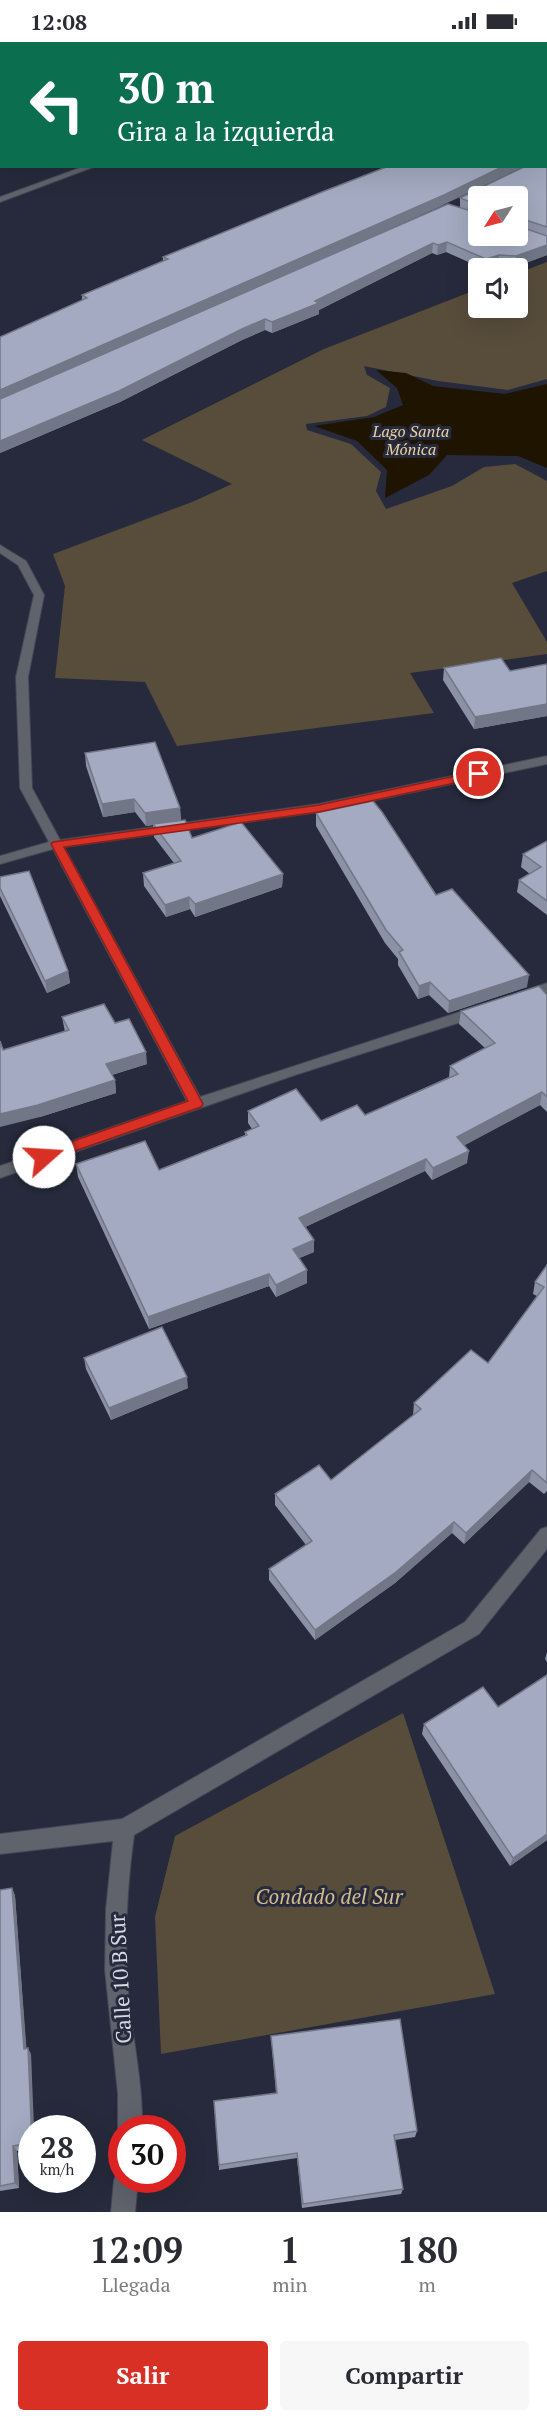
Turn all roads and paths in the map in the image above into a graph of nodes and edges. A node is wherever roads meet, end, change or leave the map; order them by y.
1 (88, 168) edge
2 (0, 200) edge
3 (0, 548) edge
4 (547, 760) edge
5 (57, 844) junction
6 (0, 860) edge
7 (547, 988) edge
8 (514, 999) edge
9 (491, 1006) edge
10 (196, 1104) junction
11 (0, 1172) edge
12 (547, 1535) edge
13 (125, 1829) junction
14 (0, 1844) edge
15 (131, 2115) edge
16 (125, 2193) edge
17 (123, 2212) edge

1 - 2 street
3 - 5 street
4 - 5 street
5 - 6 street
5 - 10 street
7 - 8 street
9 - 10 street
10 - 11 street
12 - 13 street
13 - 14 street
13 - 15 street, Calle 10 B Sur
16 - 17 street

